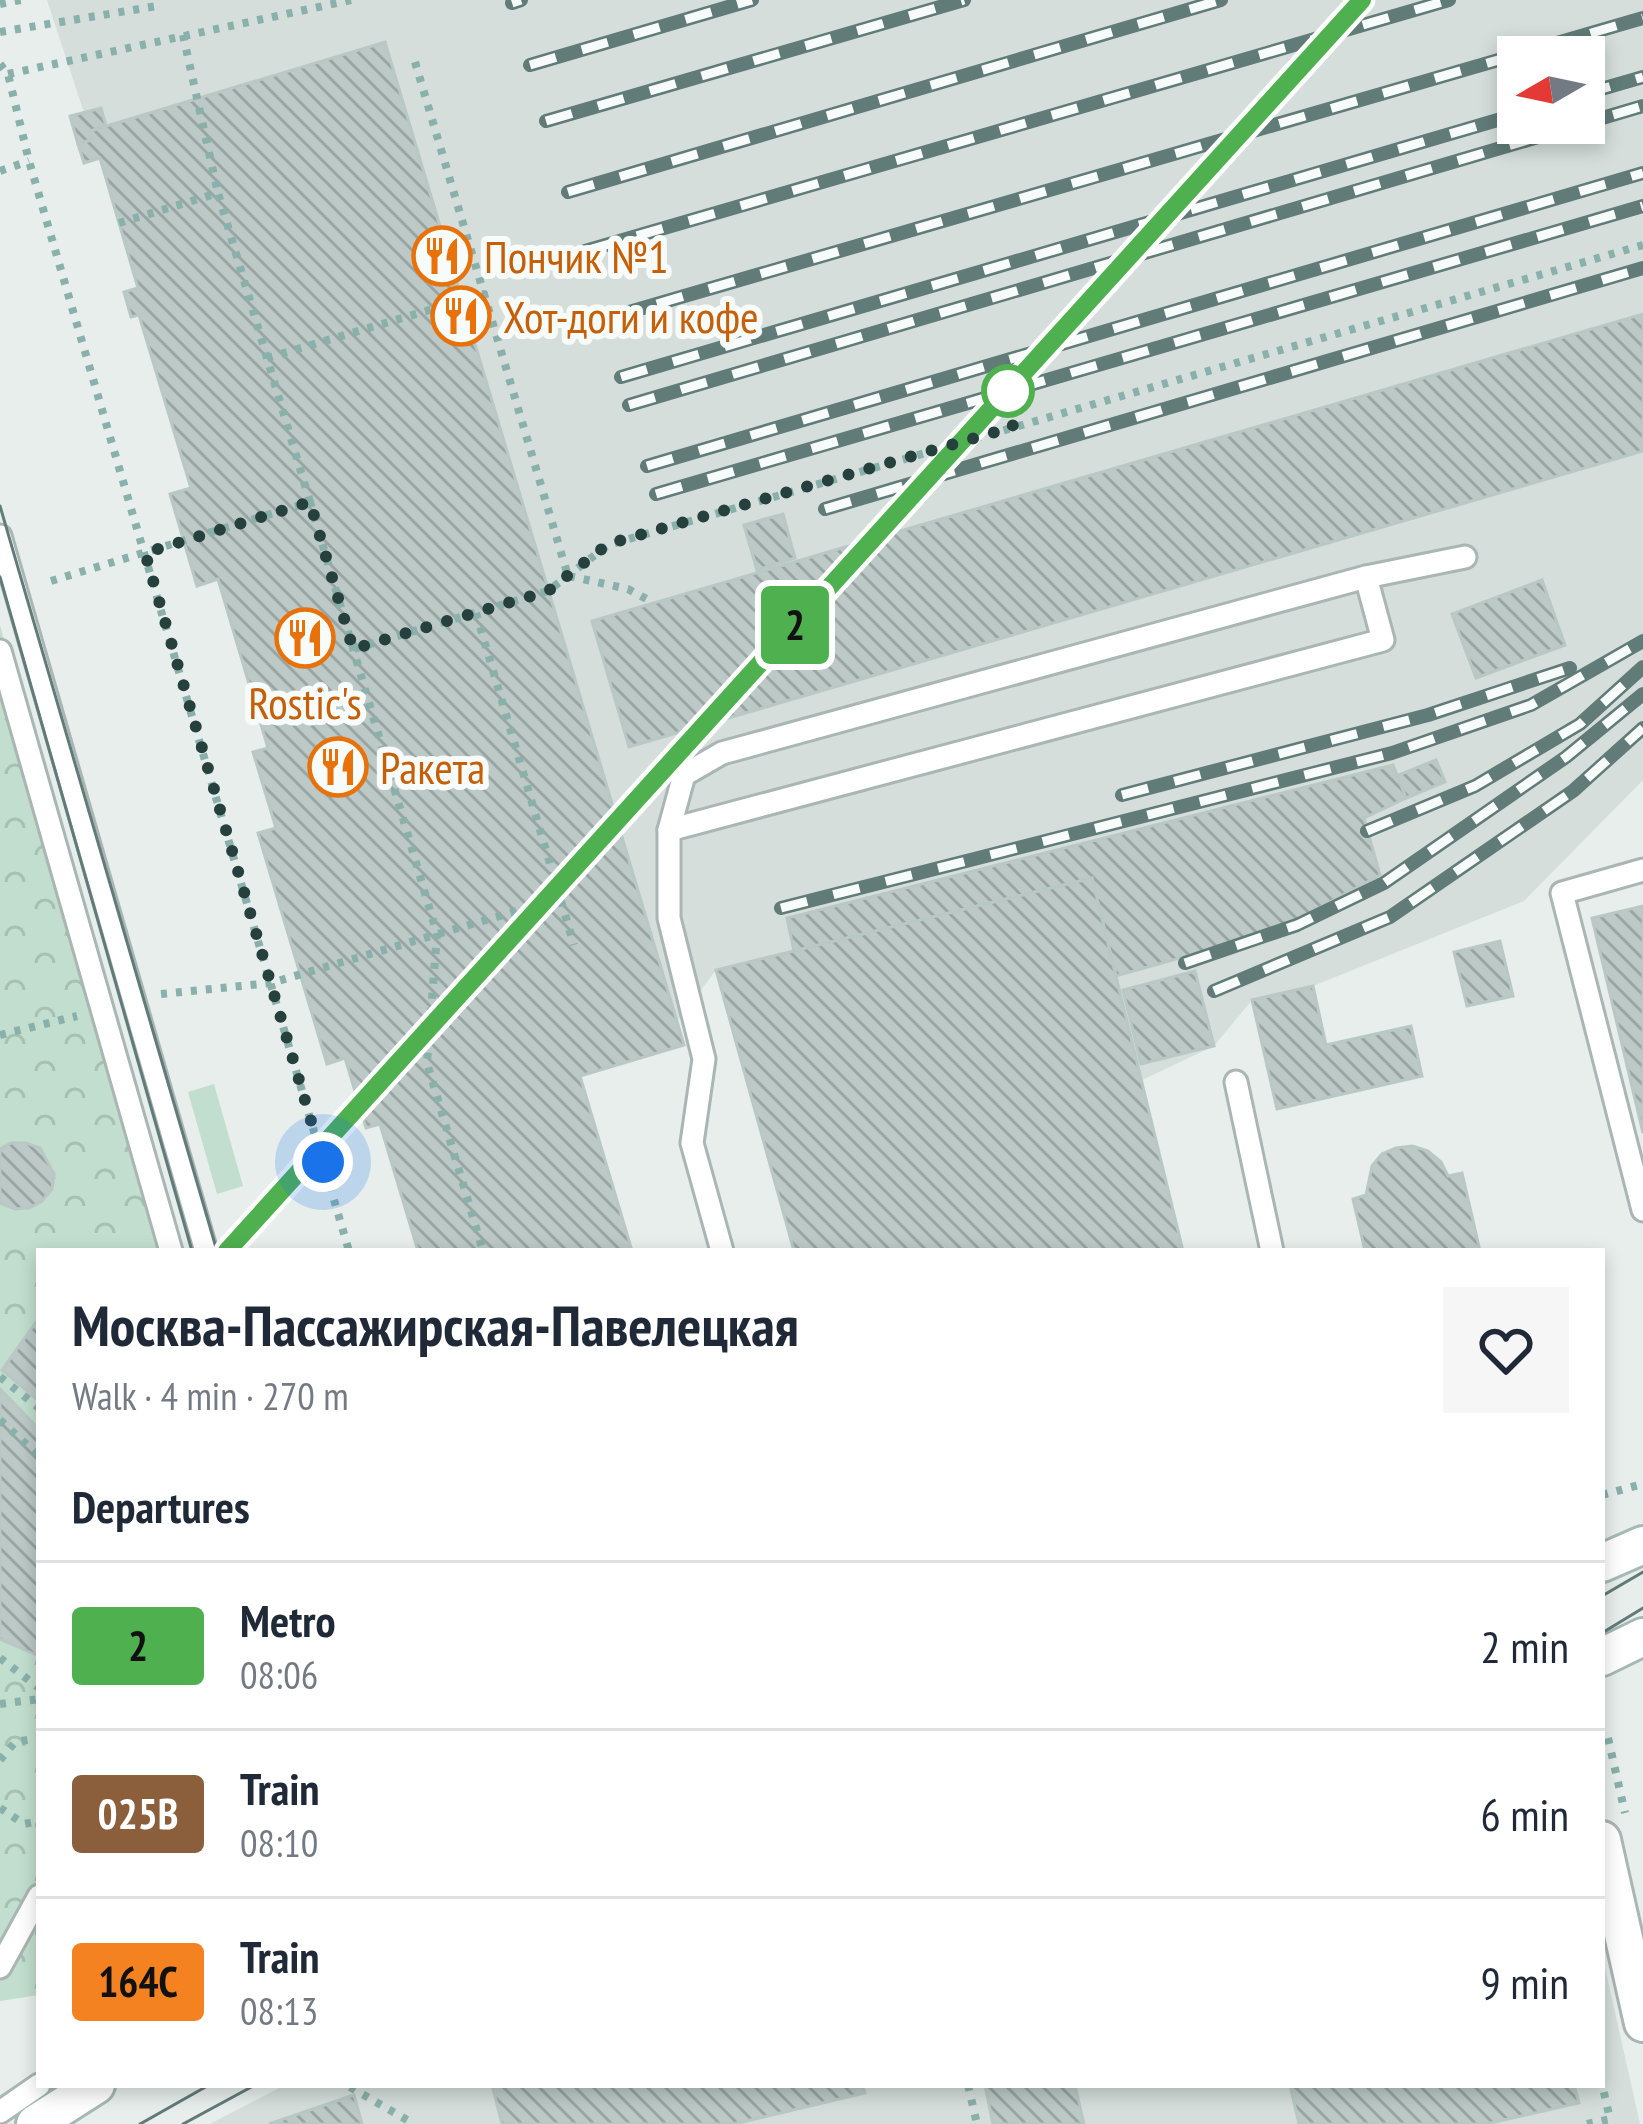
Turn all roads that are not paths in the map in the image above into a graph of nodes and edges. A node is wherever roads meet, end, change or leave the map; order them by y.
1 (0, 536) edge
2 (1465, 556) dead end
3 (1366, 577) junction
4 (0, 650) edge
5 (669, 830) junction
6 (1643, 870) edge
7 (1236, 1082) dead end
8 (1643, 1210) edge
9 (170, 1248) edge
10 (205, 1248) edge
11 (721, 1248) edge
12 (1271, 1248) edge
13 (1643, 1545) edge
14 (1605, 1562) edge
15 (1643, 1637) edge
16 (1605, 1656) edge
17 (1605, 1853) edge
18 (36, 1901) edge
19 (0, 1967) edge
20 (1643, 2023) edge
21 (36, 2087) edge
22 (91, 2088) edge
23 (0, 2112) edge
24 (35, 2124) edge

1 - 10 lane
2 - 3 lane
3 - 5 lane
3 - 5 lane
4 - 9 lane
5 - 11 lane
6 - 8 lane
7 - 12 lane
13 - 14 street
15 - 16 street
17 - 20 street
18 - 19 lane
21 - 23 lane
22 - 24 street

